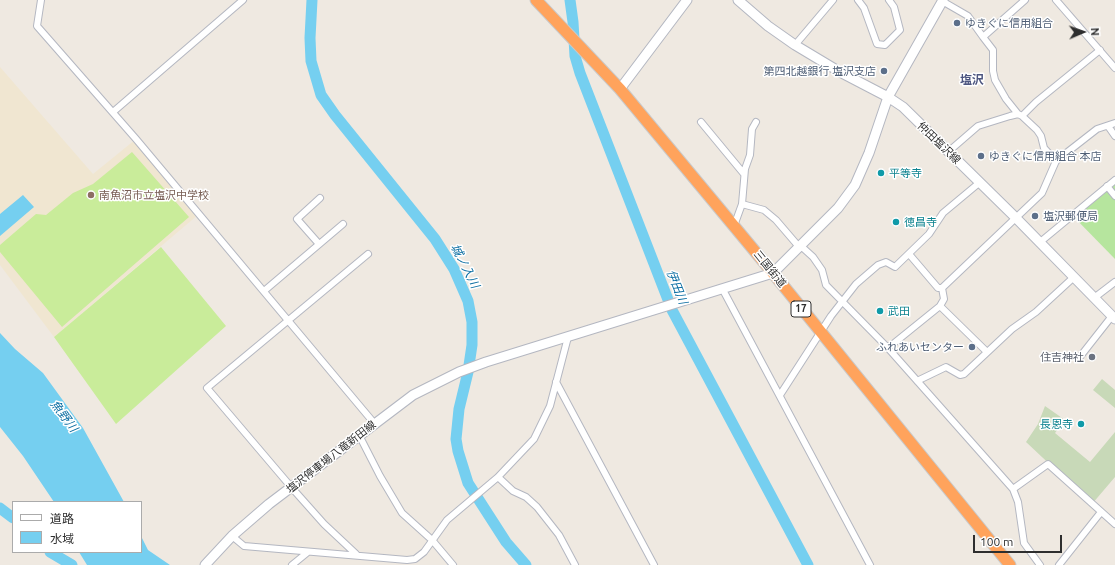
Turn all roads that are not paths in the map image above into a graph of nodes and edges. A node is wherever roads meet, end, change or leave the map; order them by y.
1 (41, 0) edge
2 (243, 0) edge
3 (536, 0) edge
4 (687, 0) edge
5 (833, 0) edge
6 (858, 0) edge
7 (889, 0) edge
8 (1025, 0) edge
9 (1056, 0) edge
10 (739, 1) edge
11 (942, 1) edge
12 (983, 37) junction
13 (795, 45) junction
14 (1100, 50) junction
15 (1115, 68) edge
16 (620, 89) junction
17 (888, 97) junction
18 (112, 112) junction
19 (1020, 115) junction
20 (701, 122) dead end
21 (756, 122) dead end
22 (1115, 123) edge
23 (1108, 126) junction
24 (1115, 136) edge
25 (948, 152) junction
26 (1056, 161) junction
27 (744, 174) junction
28 (1115, 180) edge
29 (979, 183) junction
30 (1107, 186) junction
31 (1115, 196) edge
32 (320, 198) dead end
33 (742, 204) junction
34 (1015, 217) junction
35 (343, 224) dead end
36 (734, 226) junction
37 (1039, 243) junction
38 (319, 244) junction
39 (801, 247) junction
40 (368, 254) dead end
41 (909, 254) junction
42 (774, 273) junction
43 (1074, 277) junction
44 (1115, 282) edge
45 (942, 288) junction
46 (723, 290) junction
47 (264, 291) junction
48 (1094, 298) junction
49 (842, 301) junction
50 (940, 306) junction
51 (1114, 318) edge
52 (288, 321) junction
53 (821, 333) junction
54 (568, 337) junction
55 (888, 348) junction
56 (987, 352) junction
57 (1079, 358) dead end
58 (556, 382) junction
59 (916, 382) junction
60 (780, 395) junction
61 (374, 423) junction
62 (359, 435) junction
63 (498, 477) junction
64 (292, 488) junction
65 (1013, 489) junction
66 (1100, 512) junction
67 (1115, 524) edge
68 (232, 536) junction
69 (432, 540) junction
70 (308, 552) junction
71 (356, 554) junction
72 (407, 563) edge
73 (205, 565) edge
74 (292, 565) edge
75 (453, 565) edge
76 (575, 565) edge
77 (654, 565) edge
78 (870, 565) edge
79 (1010, 565) edge
80 (1040, 565) edge
81 (1060, 565) edge

1 - 18 street
2 - 18 street
3 - 16 highway, 三国街道 / 17
4 - 16 main road
5 - 13 street
6 - 7 street
8 - 12 street
9 - 14 street
10 - 13 main road, 仲田塩沢線
11 - 12 street
11 - 17 main road
12 - 19 street
13 - 17 main road, 仲田塩沢線
14 - 15 street
14 - 19 street
16 - 36 highway, 三国街道 / 17
17 - 25 main road, 仲田塩沢線
17 - 39 main road
18 - 47 street
19 - 25 street
19 - 26 street
20 - 27 street
21 - 27 street
22 - 23 street
23 - 24 street
23 - 26 street
25 - 29 main road, 仲田塩沢線
26 - 34 street
27 - 33 street
28 - 30 street
29 - 34 main road, 仲田塩沢線
29 - 41 street
30 - 31 street
30 - 37 street
32 - 38 street
33 - 36 street
33 - 39 street
34 - 37 main road, 仲田塩沢線
34 - 45 street
35 - 38 street
36 - 42 highway, 三国街道 / 17
37 - 43 main road, 仲田塩沢線
38 - 47 street
39 - 42 main road
39 - 49 street
40 - 52 street
41 - 45 street
41 - 49 street
42 - 46 main road
42 - 53 highway, 三国街道 / 17
43 - 48 main road, 仲田塩沢線
43 - 56 street
44 - 48 street
45 - 50 street
46 - 54 main road
46 - 60 street
47 - 52 street
48 - 51 main road, 仲田塩沢線
49 - 53 street
49 - 55 street
50 - 55 street
50 - 56 street
51 - 57 street
52 - 61 street
52 - 64 street
53 - 60 street
53 - 79 highway, 三国街道 / 17
54 - 58 street
54 - 61 main road, 塩沢停車場八竜新田線
55 - 59 street
56 - 59 street
58 - 63 street
58 - 77 street
59 - 65 street
60 - 78 street
61 - 62 main road, 塩沢停車場八竜新田線
62 - 64 main road, 塩沢停車場八竜新田線
62 - 69 street
63 - 69 street
63 - 76 street
64 - 68 main road, 塩沢停車場八竜新田線
64 - 71 street
65 - 66 street
65 - 80 street
66 - 67 street
66 - 81 street
68 - 70 street
68 - 73 main road, 塩沢停車場八竜新田線
69 - 72 street
69 - 75 street
70 - 71 street
70 - 74 street
71 - 72 street

